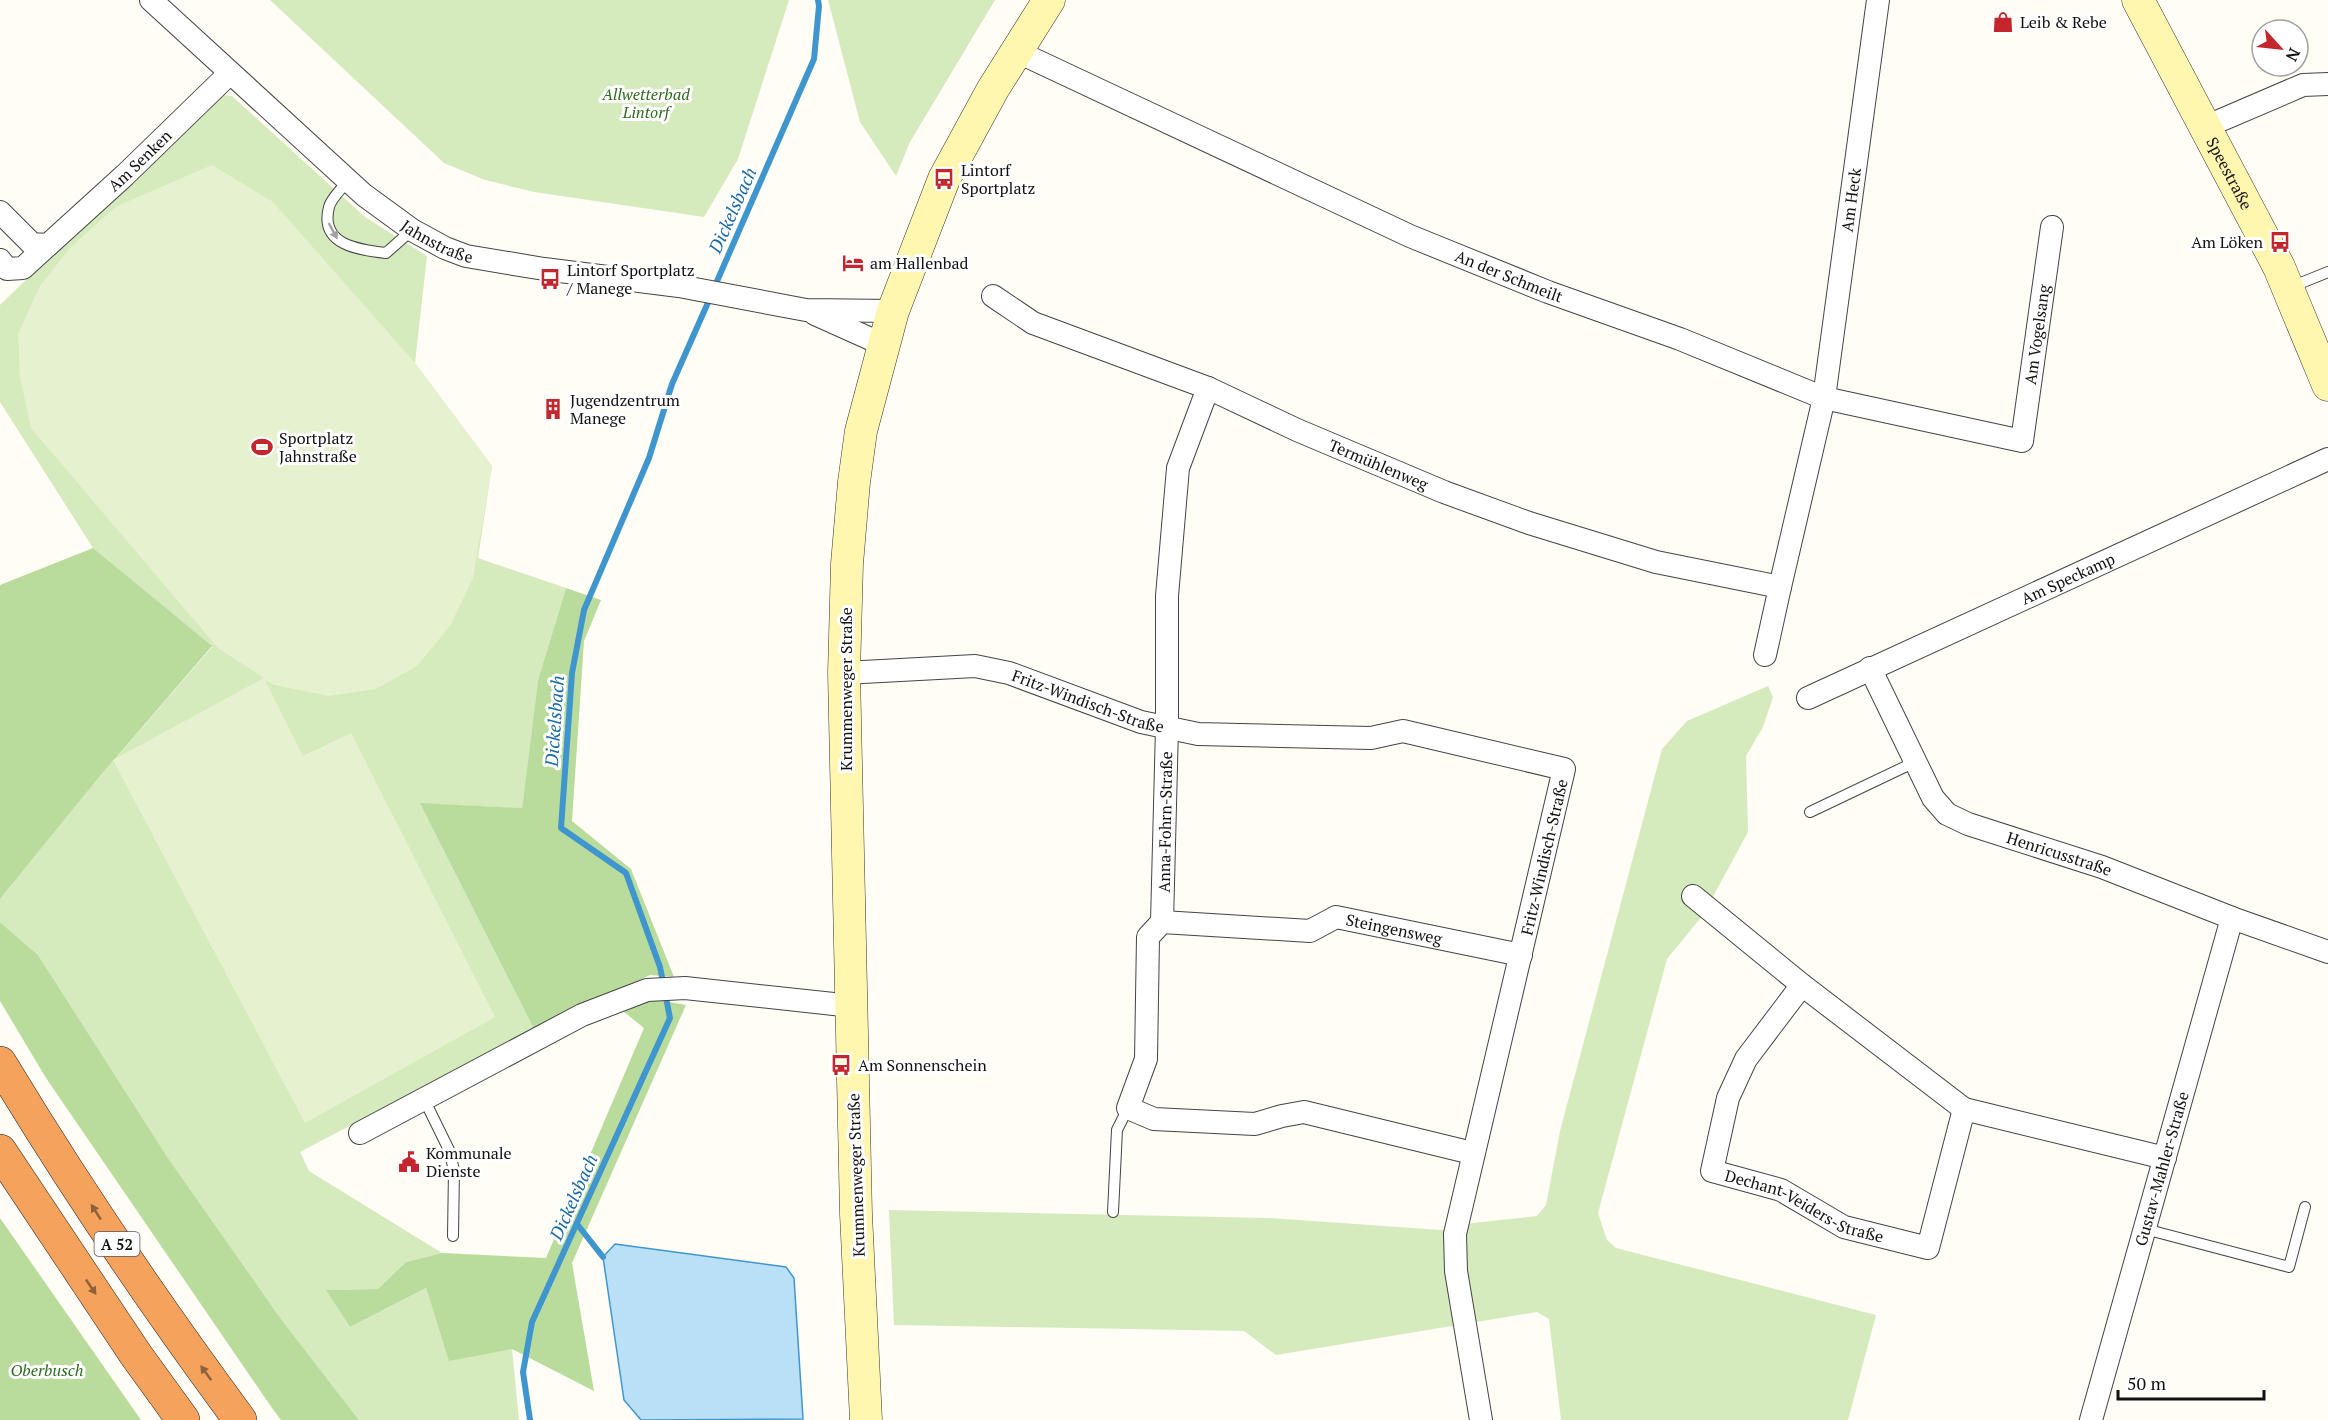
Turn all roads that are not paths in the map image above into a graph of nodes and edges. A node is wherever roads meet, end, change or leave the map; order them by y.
1 (152, 0) edge
2 (1048, 0) edge
3 (1878, 0) edge
4 (2138, 0) edge
5 (1016, 51) junction
6 (230, 73) junction
7 (2328, 84) edge
8 (2205, 127) junction
9 (348, 180) junction
10 (0, 212) edge
11 (2052, 227) dead end
12 (412, 230) junction
13 (19, 232) junction
14 (48, 244) junction
15 (1, 261) edge
16 (2328, 272) edge
17 (2288, 288) junction
18 (993, 296) dead end
19 (806, 310) junction
20 (893, 311) junction
21 (884, 345) junction
22 (2324, 366) edge
23 (1208, 388) junction
24 (1824, 398) junction
25 (2022, 441) joint
26 (2328, 459) edge
27 (1780, 587) junction
28 (1765, 655) dead end
29 (1870, 668) junction
30 (844, 673) junction
31 (1808, 698) dead end
32 (1167, 727) junction
33 (1915, 762) junction
34 (1810, 812) dead end
35 (1693, 896) dead end
36 (2232, 918) junction
37 (1162, 922) junction
38 (2328, 952) edge
39 (1521, 955) junction
40 (1802, 985) junction
41 (852, 1006) junction
42 (0, 1063) edge
43 (424, 1099) junction
44 (1128, 1108) junction
45 (1964, 1109) junction
46 (360, 1133) dead end
47 (0, 1151) edge
48 (1472, 1152) junction
49 (2165, 1158) junction
50 (2305, 1207) dead end
51 (1113, 1212) dead end
52 (2145, 1230) junction
53 (453, 1236) dead end
54 (183, 1420) edge
55 (240, 1420) edge
56 (866, 1420) edge
57 (1481, 1420) edge
58 (2091, 1420) edge

1 - 6 street, Jahnstraße
2 - 5 main road, Krummenweger Straße
3 - 24 street, Am Heck
4 - 8 main road, Speestraße
5 - 20 main road, Krummenweger Straße
5 - 24 street, An der Schmeilt
6 - 9 street, Jahnstraße
6 - 14 street, Am Senken
7 - 8 street
8 - 17 main road, Speestraße
9 - 12 street, Jahnstraße
9 -> 12 lane
10 - 13 street
11 - 25 street, Am Vogelsang
12 - 19 street, Jahnstraße
13 - 14 street
13 - 15 street, Am Senken
14 - 15 street, Am Senken
16 - 17 lane
17 - 22 main road, Speestraße
18 - 23 street, Termühlenweg
19 - 20 street, Jahnstraße
19 - 21 street, Jahnstraße
20 - 21 main road, Krummenweger Straße
21 - 30 main road, Krummenweger Straße
23 - 27 street, Termühlenweg
23 - 32 street, Anna-Fohrn-Straße
24 - 25 street, An der Schmeilt
24 - 27 street
26 - 29 street, Am Speckamp
27 - 28 street
29 - 31 street, Am Speckamp
29 - 33 street, Henricusstraße
30 - 32 street, Fritz-Windisch-Straße
30 - 41 main road, Krummenweger Straße
32 - 37 street, Anna-Fohrn-Straße
32 - 39 street, Fritz-Windisch-Straße
33 - 34 lane
33 - 36 street, Henricusstraße
35 - 40 street
36 - 38 street, Henricusstraße
36 - 49 street, Gustav-Mahler-Straße
37 - 39 street, Steingensweg
37 - 44 street, Anna-Fohrn-Straße
39 - 48 street, Fritz-Windisch-Straße
40 - 45 street
40 - 45 street, Dechant-Veiders-Straße
41 - 43 street
41 - 56 main road, Krummenweger Straße
55 -> 42 highway, A 52
43 - 46 street
43 - 53 lane
44 - 48 street
44 - 51 lane, Anna-Fohrn-Straße
45 - 49 street
47 -> 54 highway, A 52
48 - 57 street, Fritz-Windisch-Straße
49 - 52 street, Gustav-Mahler-Straße
50 - 52 lane
52 - 58 street, Gustav-Mahler-Straße

